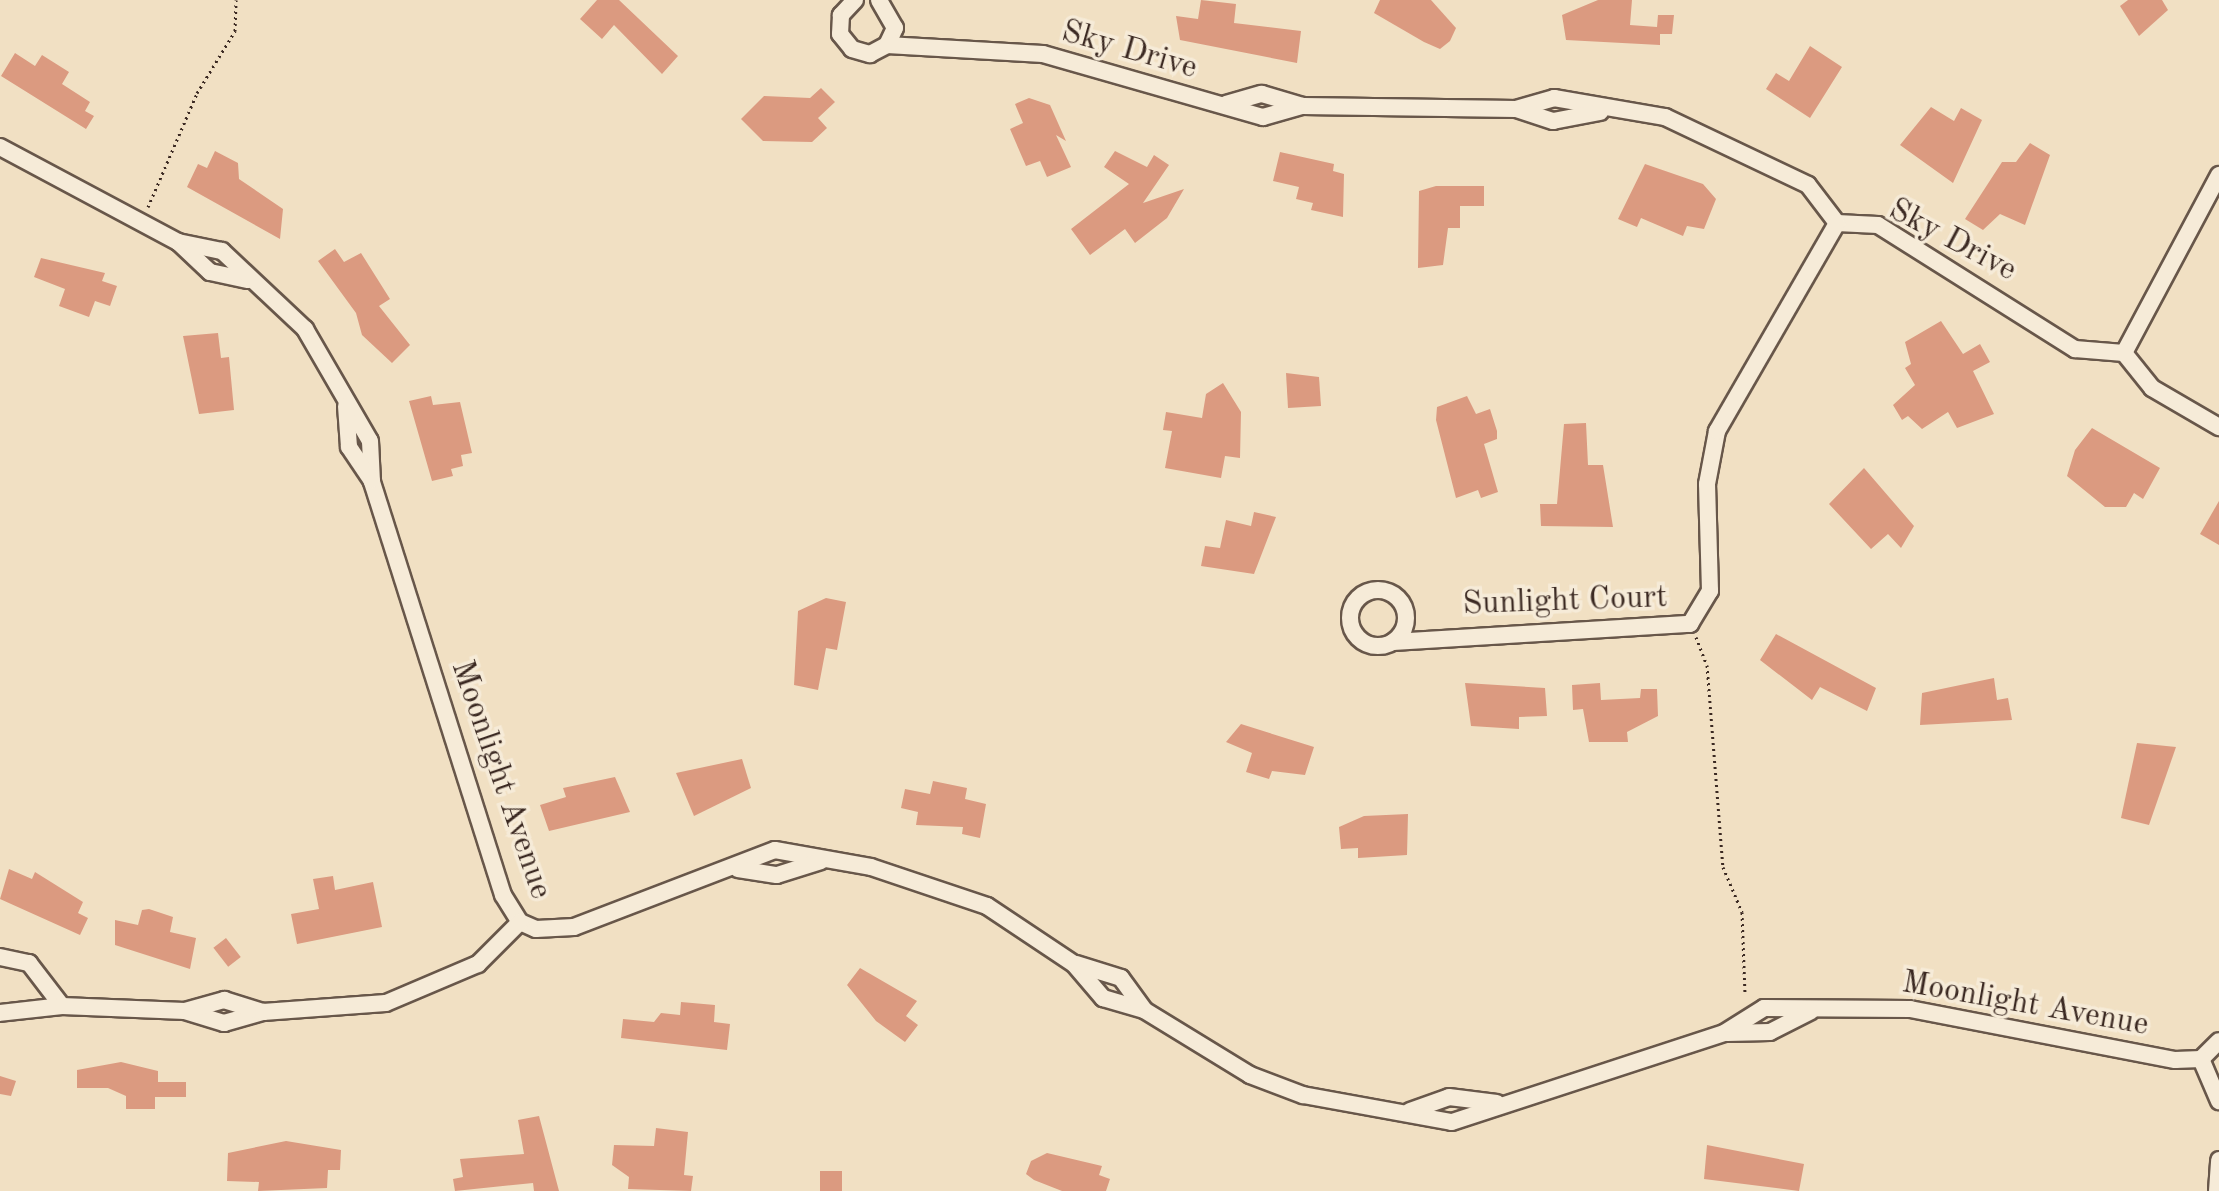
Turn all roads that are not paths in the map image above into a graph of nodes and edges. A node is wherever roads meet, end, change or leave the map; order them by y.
1 (855, 0) edge
2 (879, 0) edge
3 (895, 19) junction
4 (887, 45) junction
5 (921, 47) junction
6 (0, 147) edge
7 (2219, 175) edge
8 (1837, 223) junction
9 (2124, 353) junction
10 (2219, 427) edge
11 (1411, 626) junction
12 (822, 861) junction
13 (738, 869) junction
14 (520, 922) junction
15 (0, 957) edge
16 (1074, 964) junction
17 (62, 1006) junction
18 (1144, 1010) junction
19 (1813, 1011) junction
20 (0, 1013) edge
21 (1724, 1033) junction
22 (2219, 1041) edge
23 (2201, 1059) junction
24 (2219, 1101) edge
25 (1499, 1103) junction
26 (1410, 1111) junction
27 (2219, 1160) edge
28 (2217, 1191) edge

1 - 4 street
2 - 3 street
3 - 4 street
3 - 5 street
4 - 5 street, Sky Drive
5 - 8 street, Sky Drive
6 - 14 street, Moonlight Avenue
7 - 9 street
8 - 9 street, Sky Drive
8 - 11 street, Sunlight Court
9 - 10 street
11 - 11 street
12 - 13 street, Moonlight Avenue
12 - 13 street, Moonlight Avenue
12 - 16 street, Moonlight Avenue
13 - 14 street, Moonlight Avenue
14 - 17 street
15 - 17 street
16 - 18 street, Moonlight Avenue
16 - 18 street, Moonlight Avenue
17 - 20 street
18 - 26 street, Moonlight Avenue
19 - 21 street, Moonlight Avenue
19 - 21 street, Moonlight Avenue
19 - 23 street, Moonlight Avenue
21 - 25 street, Moonlight Avenue
22 - 23 street
23 - 24 street
25 - 26 street, Moonlight Avenue
25 - 26 street, Moonlight Avenue
27 - 28 street

